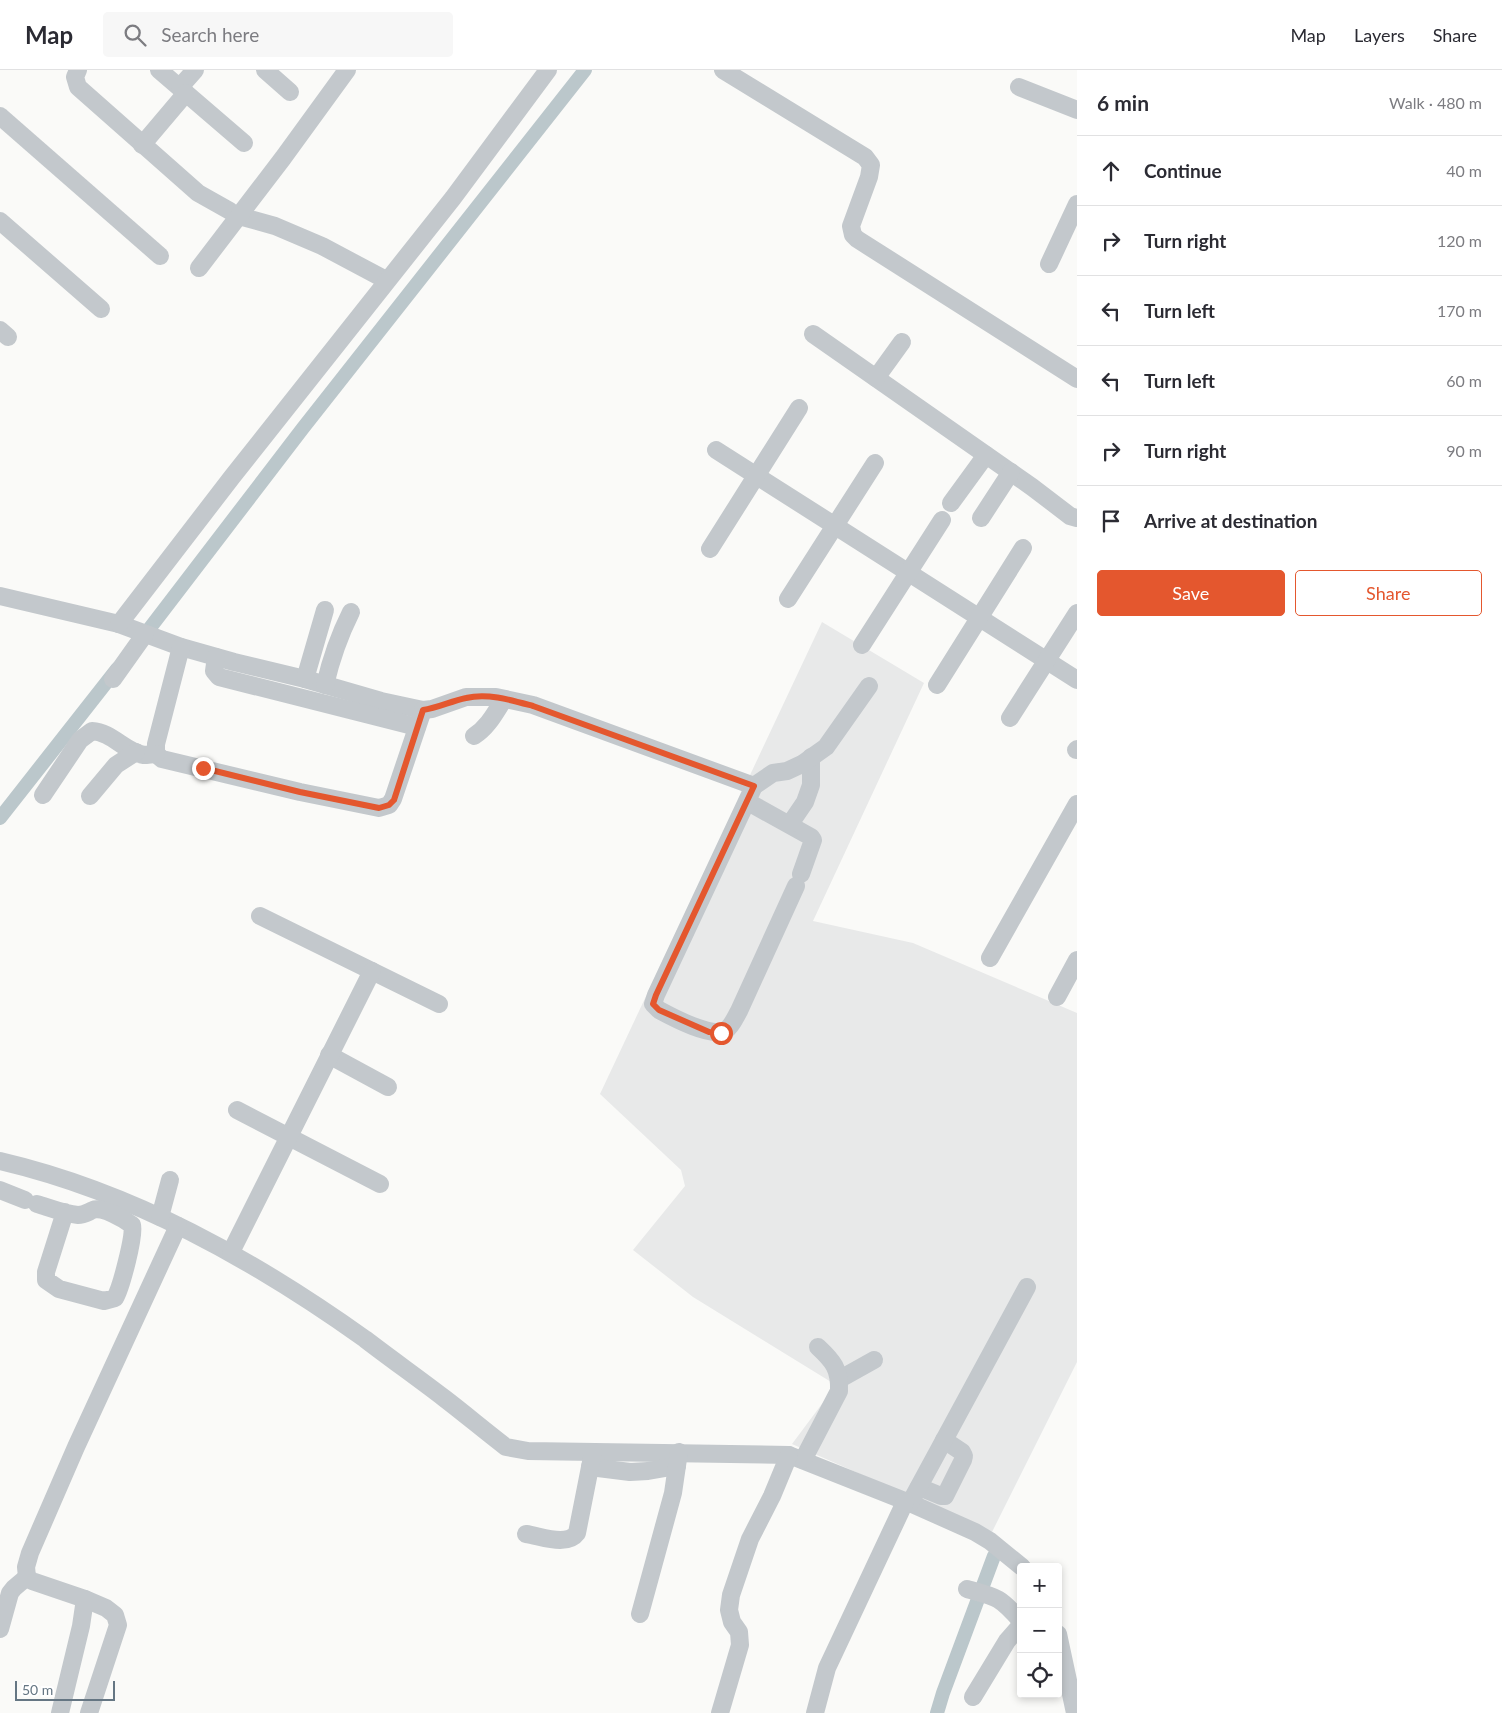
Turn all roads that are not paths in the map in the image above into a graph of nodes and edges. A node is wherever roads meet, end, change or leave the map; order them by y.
1 (78, 70) edge
2 (159, 70) edge
3 (195, 70) edge
4 (346, 70) edge
5 (548, 70) edge
6 (723, 70) edge
7 (268, 71) edge
8 (1019, 87) dead end
9 (183, 90) junction
10 (290, 92) dead end
11 (1077, 110) edge
12 (0, 116) edge
13 (244, 143) dead end
14 (142, 145) junction
15 (1077, 204) edge
16 (234, 214) junction
17 (0, 220) edge
18 (160, 256) dead end
19 (1049, 264) dead end
20 (198, 268) dead end
21 (386, 280) junction
22 (101, 309) dead end
23 (813, 334) dead end
24 (902, 342) dead end
25 (876, 378) junction
26 (1077, 379) edge
27 (799, 408) dead end
28 (716, 450) dead end
29 (986, 455) junction
30 (875, 462) dead end
31 (1011, 472) junction
32 (757, 476) junction
33 (951, 504) dead end
34 (981, 518) dead end
35 (1077, 518) edge
36 (942, 520) dead end
37 (835, 526) junction
38 (1023, 548) dead end
39 (710, 549) dead end
40 (908, 573) junction
41 (0, 596) edge
42 (788, 599) dead end
43 (326, 610) dead end
44 (351, 612) dead end
45 (1077, 613) edge
46 (978, 618) junction
47 (132, 629) junction
48 (862, 645) dead end
49 (180, 647) junction
50 (216, 657) junction
51 (1048, 662) junction
52 (113, 679) dead end
53 (305, 679) junction
54 (1077, 680) edge
55 (324, 685) junction
56 (937, 685) dead end
57 (869, 686) dead end
58 (504, 699) junction
59 (423, 710) junction
60 (1010, 718) dead end
61 (418, 727) junction
62 (474, 736) dead end
63 (136, 752) junction
64 (156, 754) junction
65 (812, 757) junction
66 (751, 794) junction
67 (43, 795) dead end
68 (90, 796) dead end
69 (1077, 804) edge
70 (790, 824) junction
71 (260, 916) dead end
72 (990, 958) dead end
73 (1077, 960) edge
74 (372, 971) junction
75 (1057, 997) dead end
76 (439, 1004) dead end
77 (329, 1055) junction
78 (388, 1087) dead end
79 (237, 1110) dead end
80 (288, 1137) junction
81 (1, 1167) edge
82 (170, 1180) dead end
83 (380, 1184) dead end
84 (0, 1190) edge
85 (65, 1212) junction
86 (160, 1217) junction
87 (178, 1226) junction
88 (231, 1252) junction
89 (1027, 1287) dead end
90 (818, 1347) dead end
91 (874, 1360) dead end
92 (840, 1379) junction
93 (944, 1440) junction
94 (796, 1458) junction
95 (591, 1459) junction
96 (678, 1459) junction
97 (919, 1486) junction
98 (908, 1502) junction
99 (526, 1534) dead end
100 (1017, 1563) edge
101 (27, 1576) junction
102 (967, 1589) dead end
103 (85, 1599) junction
104 (640, 1614) dead end
105 (1017, 1617) edge
106 (0, 1629) edge
107 (1017, 1630) edge
108 (1062, 1653) edge
109 (973, 1698) dead end
110 (60, 1713) edge
111 (89, 1713) edge
112 (720, 1713) edge
113 (815, 1713) edge
114 (1075, 1713) edge

1 - 14 street
2 - 9 street
3 - 9 street
4 - 16 street
5 - 21 street
6 - 26 street
7 - 10 street
8 - 11 street
9 - 13 street
9 - 14 street
12 - 18 street
14 - 16 street
15 - 19 street
16 - 20 street
16 - 21 street
17 - 22 street
21 - 47 street
23 - 25 street
24 - 25 street
25 - 29 street
27 - 32 street
28 - 32 street
29 - 31 street
29 - 33 street
30 - 37 street
31 - 34 street
31 - 35 street
32 - 37 street
32 - 39 street
36 - 40 street
37 - 40 street
37 - 42 street
38 - 46 street
40 - 46 street
40 - 48 street
41 - 47 street
43 - 53 street
44 - 55 street
45 - 51 street
46 - 51 street
46 - 56 street
47 - 49 street
47 - 52 street
49 - 50 street
49 - 64 street
50 - 53 street
50 - 61 street
51 - 54 street
51 - 60 street
53 - 55 street
55 - 59 street
57 - 65 street
58 - 59 street
58 - 62 street
58 - 66 street
59 - 61 street
61 - 64 street
63 - 64 street
63 - 67 street
63 - 68 street
65 - 66 street
65 - 70 street
66 - 70 street
66 - 70 street
69 - 72 street
71 - 74 street
73 - 75 street
74 - 76 street
74 - 77 street
77 - 78 street
77 - 80 street
79 - 80 street
80 - 83 street
80 - 88 street
81 - 86 street
82 - 86 street
84 - 85 street
85 - 85 street
86 - 87 street
87 - 88 street
87 - 101 street
88 - 95 street
89 - 93 street
90 - 92 street
91 - 92 street
92 - 94 street
93 - 97 street
93 - 97 street
94 - 96 street
94 - 98 street
94 - 112 street
95 - 96 street
95 - 99 street
96 - 104 street
97 - 98 street
98 - 100 street
98 - 113 street
101 - 103 street
101 - 106 street
102 - 105 street
103 - 110 street
103 - 111 street
107 - 109 street
108 - 114 street

